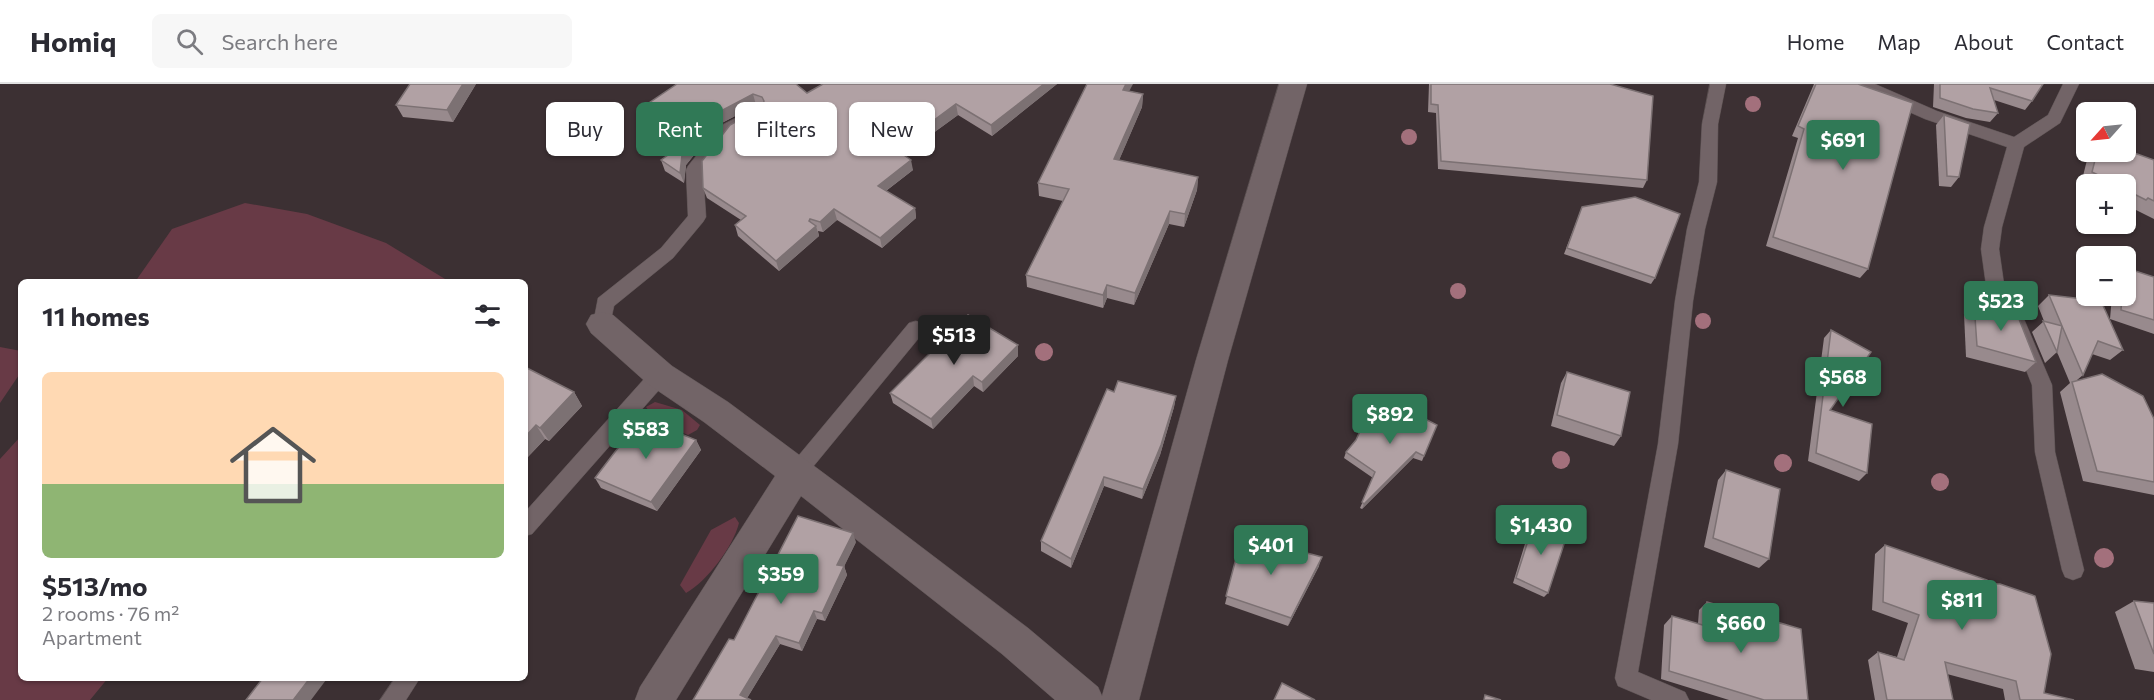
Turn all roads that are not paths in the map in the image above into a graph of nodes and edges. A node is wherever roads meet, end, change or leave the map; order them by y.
1 (1293, 84) edge
2 (1718, 84) edge
3 (1861, 84) edge
4 (2071, 84) edge
5 (735, 125) edge
6 (2016, 144) junction
7 (602, 324) joint
8 (916, 328) dead end
9 (660, 375) junction
10 (796, 473) junction
11 (528, 524) edge
12 (2073, 570) dead end
13 (407, 681) edge
14 (392, 700) edge
15 (654, 700) edge
16 (1084, 700) edge
17 (1120, 700) edge
18 (1677, 700) edge

1 - 17 street
2 - 18 lane
3 - 6 lane
4 - 6 lane
5 - 7 lane
6 - 12 lane
7 - 9 street
8 - 10 lane
9 - 10 street
9 - 11 lane
10 - 15 street
10 - 16 street
13 - 14 lane

